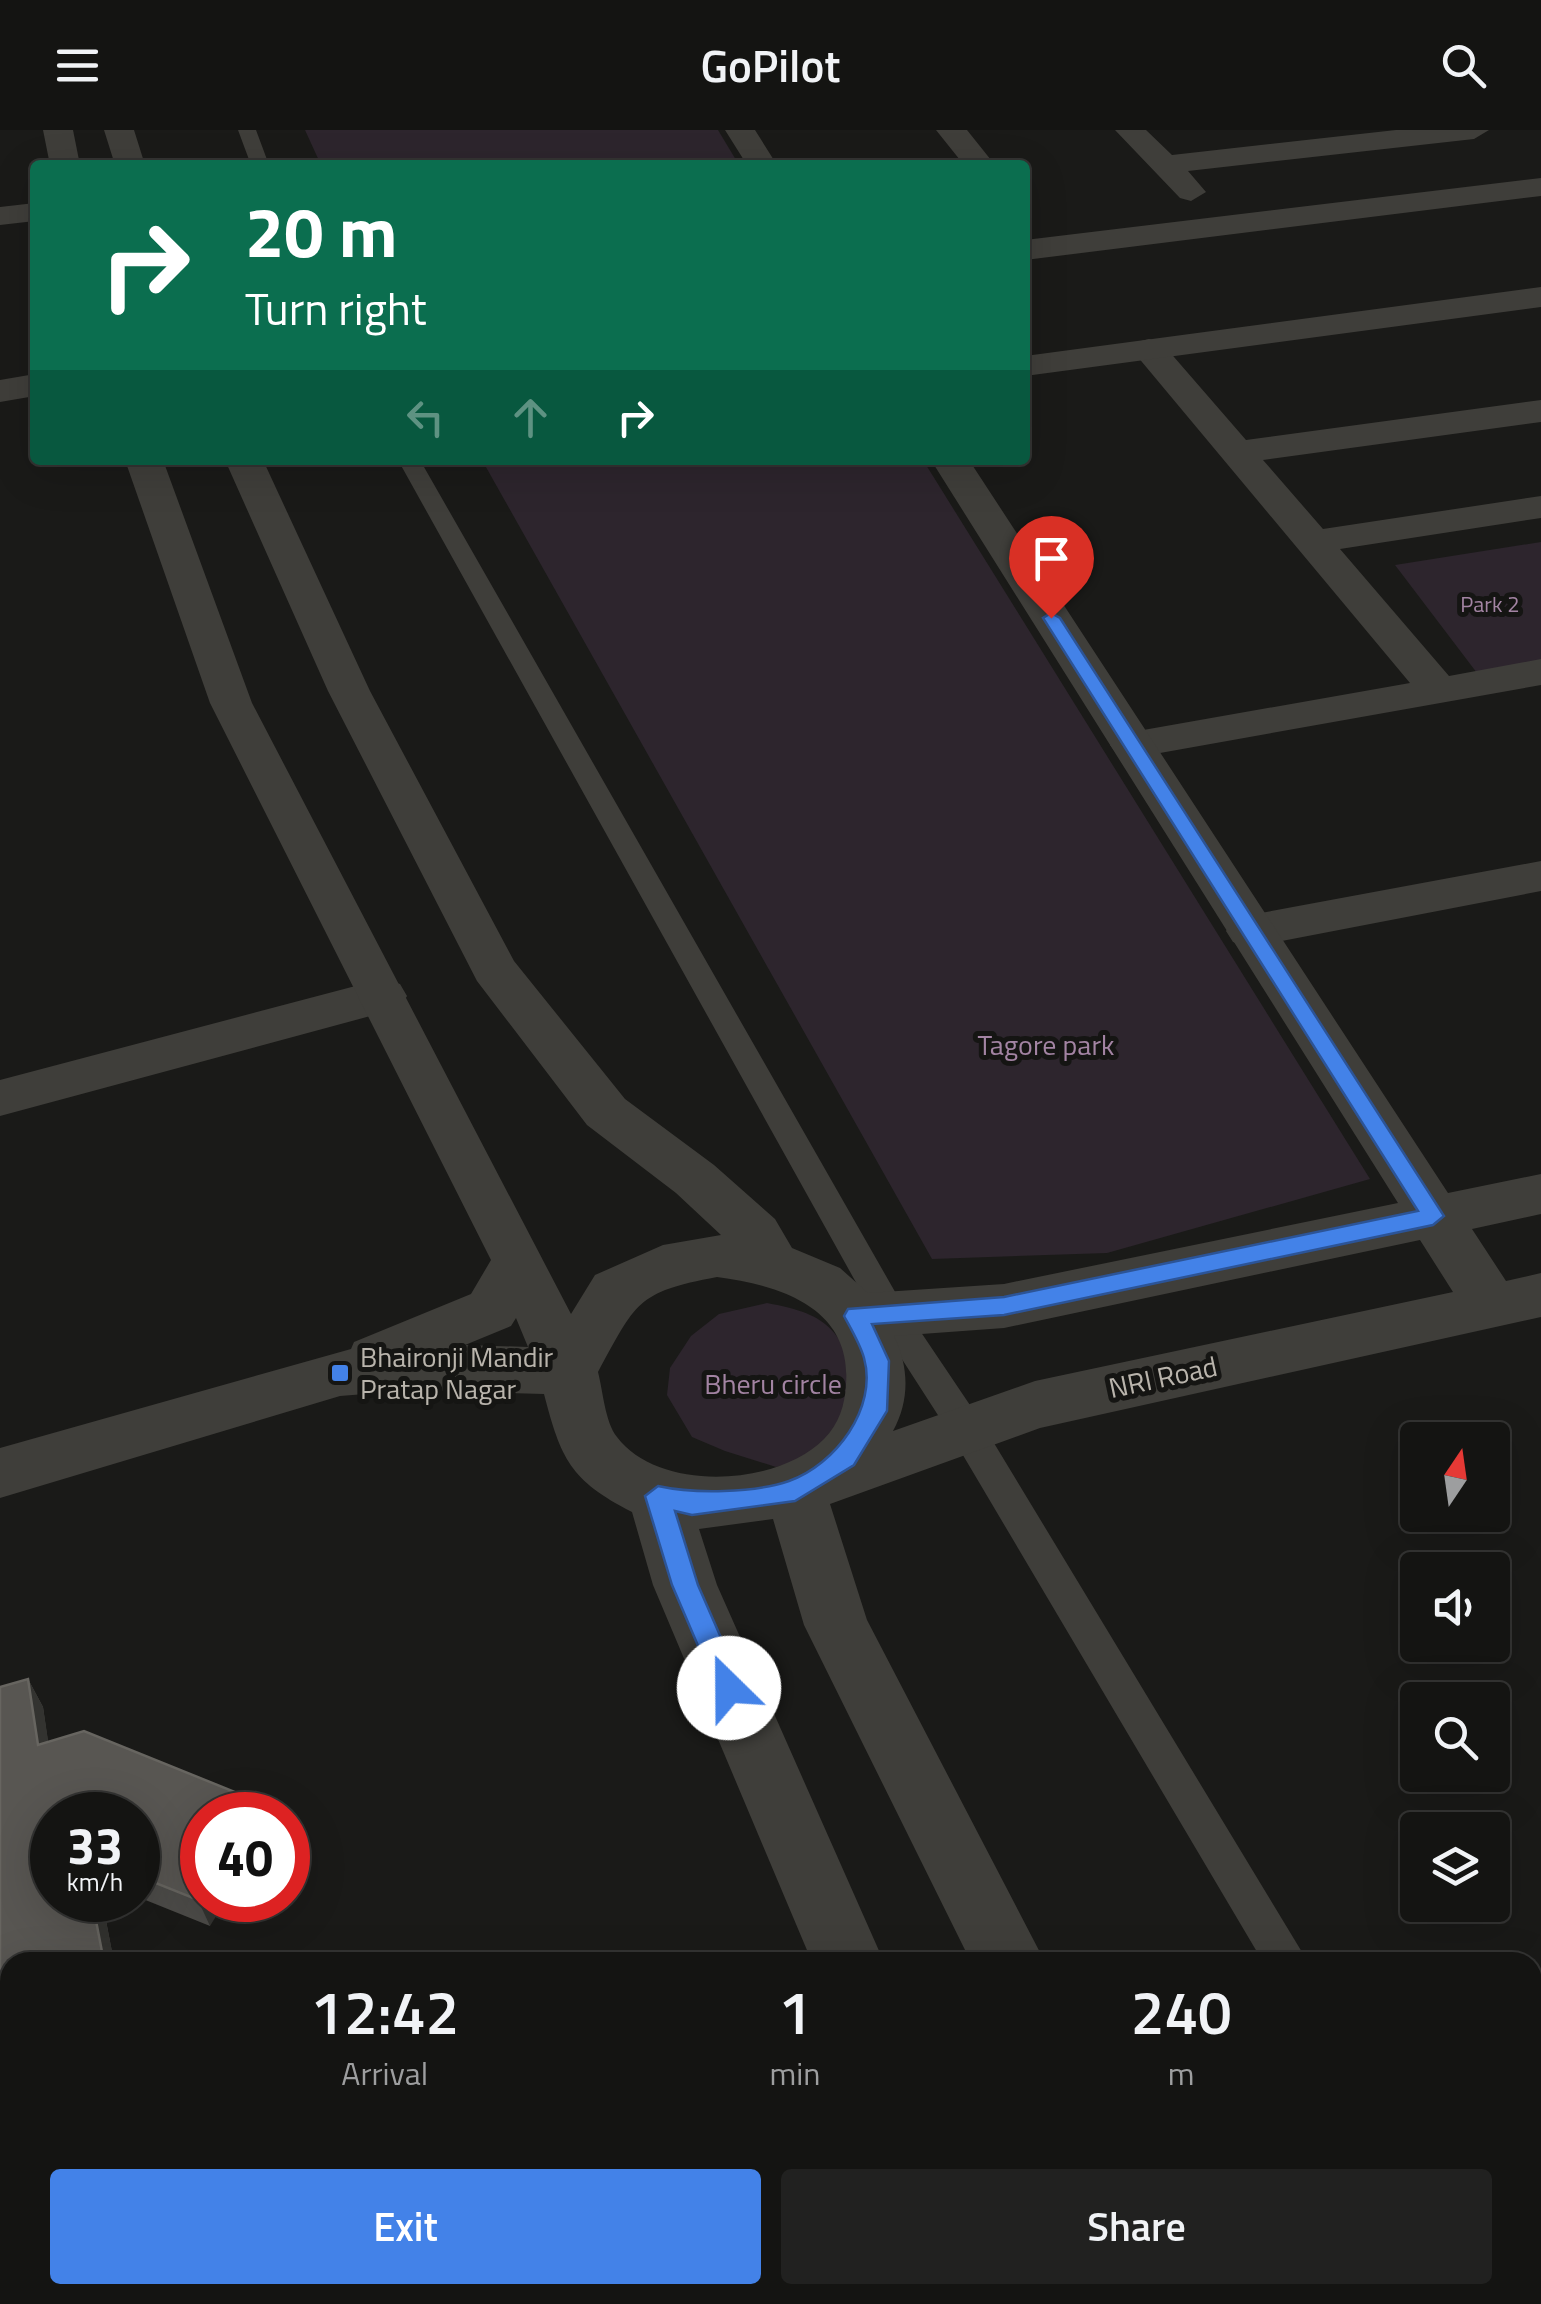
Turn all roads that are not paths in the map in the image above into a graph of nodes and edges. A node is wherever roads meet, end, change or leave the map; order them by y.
1 (58, 130) edge
2 (119, 130) edge
3 (247, 130) edge
4 (740, 130) edge
5 (950, 130) edge
6 (1130, 130) edge
7 (1474, 130) edge
8 (1417, 133) edge
9 (1282, 140) edge
10 (64, 160) edge
11 (128, 160) edge
12 (258, 160) edge
13 (759, 160) edge
14 (976, 160) edge
15 (1164, 165) junction
16 (1541, 187) edge
17 (30, 213) edge
18 (0, 216) edge
19 (1225, 226) junction
20 (1037, 249) edge
21 (1541, 297) edge
22 (1150, 349) junction
23 (29, 363) edge
24 (1030, 365) edge
25 (0, 391) edge
26 (1541, 411) edge
27 (1237, 452) junction
28 (146, 465) edge
29 (246, 465) edge
30 (412, 465) edge
31 (953, 465) edge
32 (1541, 507) edge
33 (1313, 542) junction
34 (1541, 672) edge
35 (1439, 690) junction
36 (1132, 745) junction
37 (1541, 876) edge
38 (1250, 931) junction
39 (382, 996) junction
40 (0, 1098) edge
41 (1541, 1194) edge
42 (1433, 1216) junction
43 (519, 1261) junction
44 (772, 1263) junction
45 (1517, 1300) edge
46 (873, 1314) junction
47 (340, 1372) junction
48 (568, 1372) junction
49 (967, 1430) junction
50 (0, 1473) edge
51 (795, 1491) junction
52 (658, 1496) junction
53 (844, 1952) edge
54 (1003, 1952) edge
55 (1281, 1952) edge

1 - 10 street
2 - 11 street
3 - 12 lane
4 - 13 street
5 - 14 street
6 - 15 street
7 - 8 street
8 - 9 street
9 - 15 street
15 - 19 street
16 - 19 street
17 - 18 street
19 - 20 street
21 - 22 street
22 - 24 street
22 - 27 street
23 - 25 street
26 - 27 street
27 - 33 street
28 - 39 street
29 - 44 street
30 - 46 lane
31 - 36 street
32 - 33 street
33 - 35 street
34 - 35 street
35 - 36 street
36 - 38 street
37 - 38 street
38 - 42 street
39 - 40 street
39 - 43 street
41 - 42 street
42 - 45 street
42 - 46 street
43 - 47 street
43 - 48 street
44 - 46 street
44 - 48 street
45 - 49 street, NRI Road
46 - 49 lane
46 - 51 street
47 - 48 street
47 - 50 street
48 - 52 street
49 - 51 street, NRI Road
49 - 55 lane
51 - 52 street
51 - 54 street
52 - 53 street

